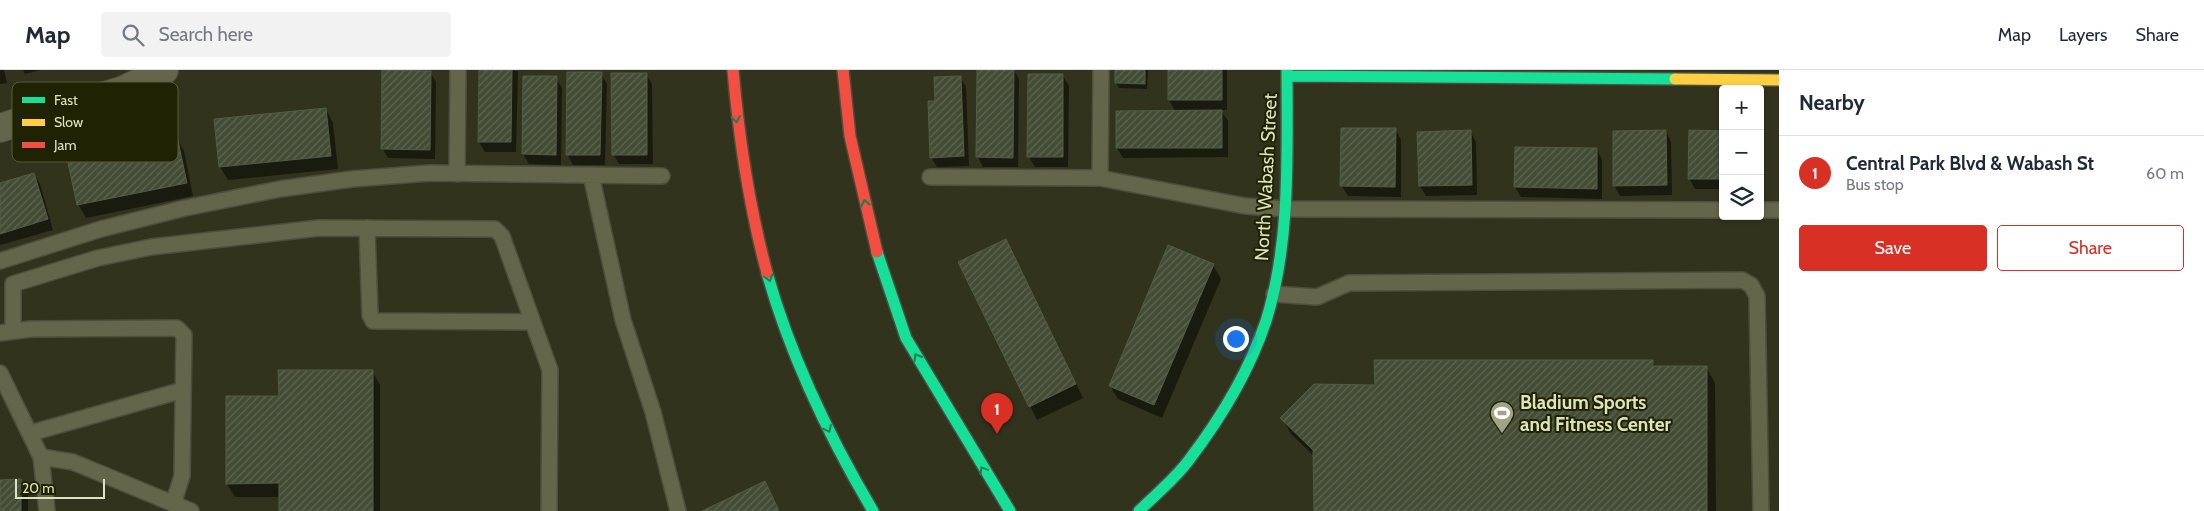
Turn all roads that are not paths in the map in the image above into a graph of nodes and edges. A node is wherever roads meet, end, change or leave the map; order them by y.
1 (164, 70) edge
2 (458, 70) edge
3 (733, 70) edge
4 (843, 70) edge
5 (1101, 70) edge
6 (1287, 73) edge
7 (1779, 80) edge
8 (140, 82) edge
9 (12, 124) edge
10 (0, 128) edge
11 (457, 174) junction
12 (590, 175) junction
13 (662, 176) dead end
14 (930, 177) dead end
15 (1100, 178) junction
16 (1286, 209) junction
17 (1719, 210) edge
18 (1764, 210) edge
19 (1779, 210) edge
20 (367, 228) junction
21 (0, 261) edge
22 (1274, 294) junction
23 (533, 322) junction
24 (6, 331) edge
25 (0, 373) edge
26 (184, 390) junction
27 (31, 433) junction
28 (41, 457) junction
29 (173, 504) junction
30 (47, 511) edge
31 (191, 511) edge
32 (549, 511) edge
33 (678, 511) edge
34 (873, 511) edge
35 (1010, 511) edge
36 (1139, 511) edge
37 (1761, 511) edge

1 - 8 street
2 - 11 lane
3 -> 34 street
35 -> 4 street
5 - 15 lane
6 - 7 street
6 - 16 street, North Wabash Street
9 - 10 street
11 - 12 lane
11 - 21 lane
12 - 13 lane
12 - 33 lane
14 - 15 lane
15 - 16 lane
16 - 17 lane
16 - 22 street, North Wabash Street
18 - 19 lane
20 - 23 lane
20 - 23 lane
20 - 24 lane
22 - 36 street, North Wabash Street
22 - 37 lane
23 - 32 lane
24 - 26 lane
25 - 27 lane
26 - 27 lane
26 - 29 lane
27 - 28 lane
28 - 29 lane
28 - 30 lane
29 - 31 lane

